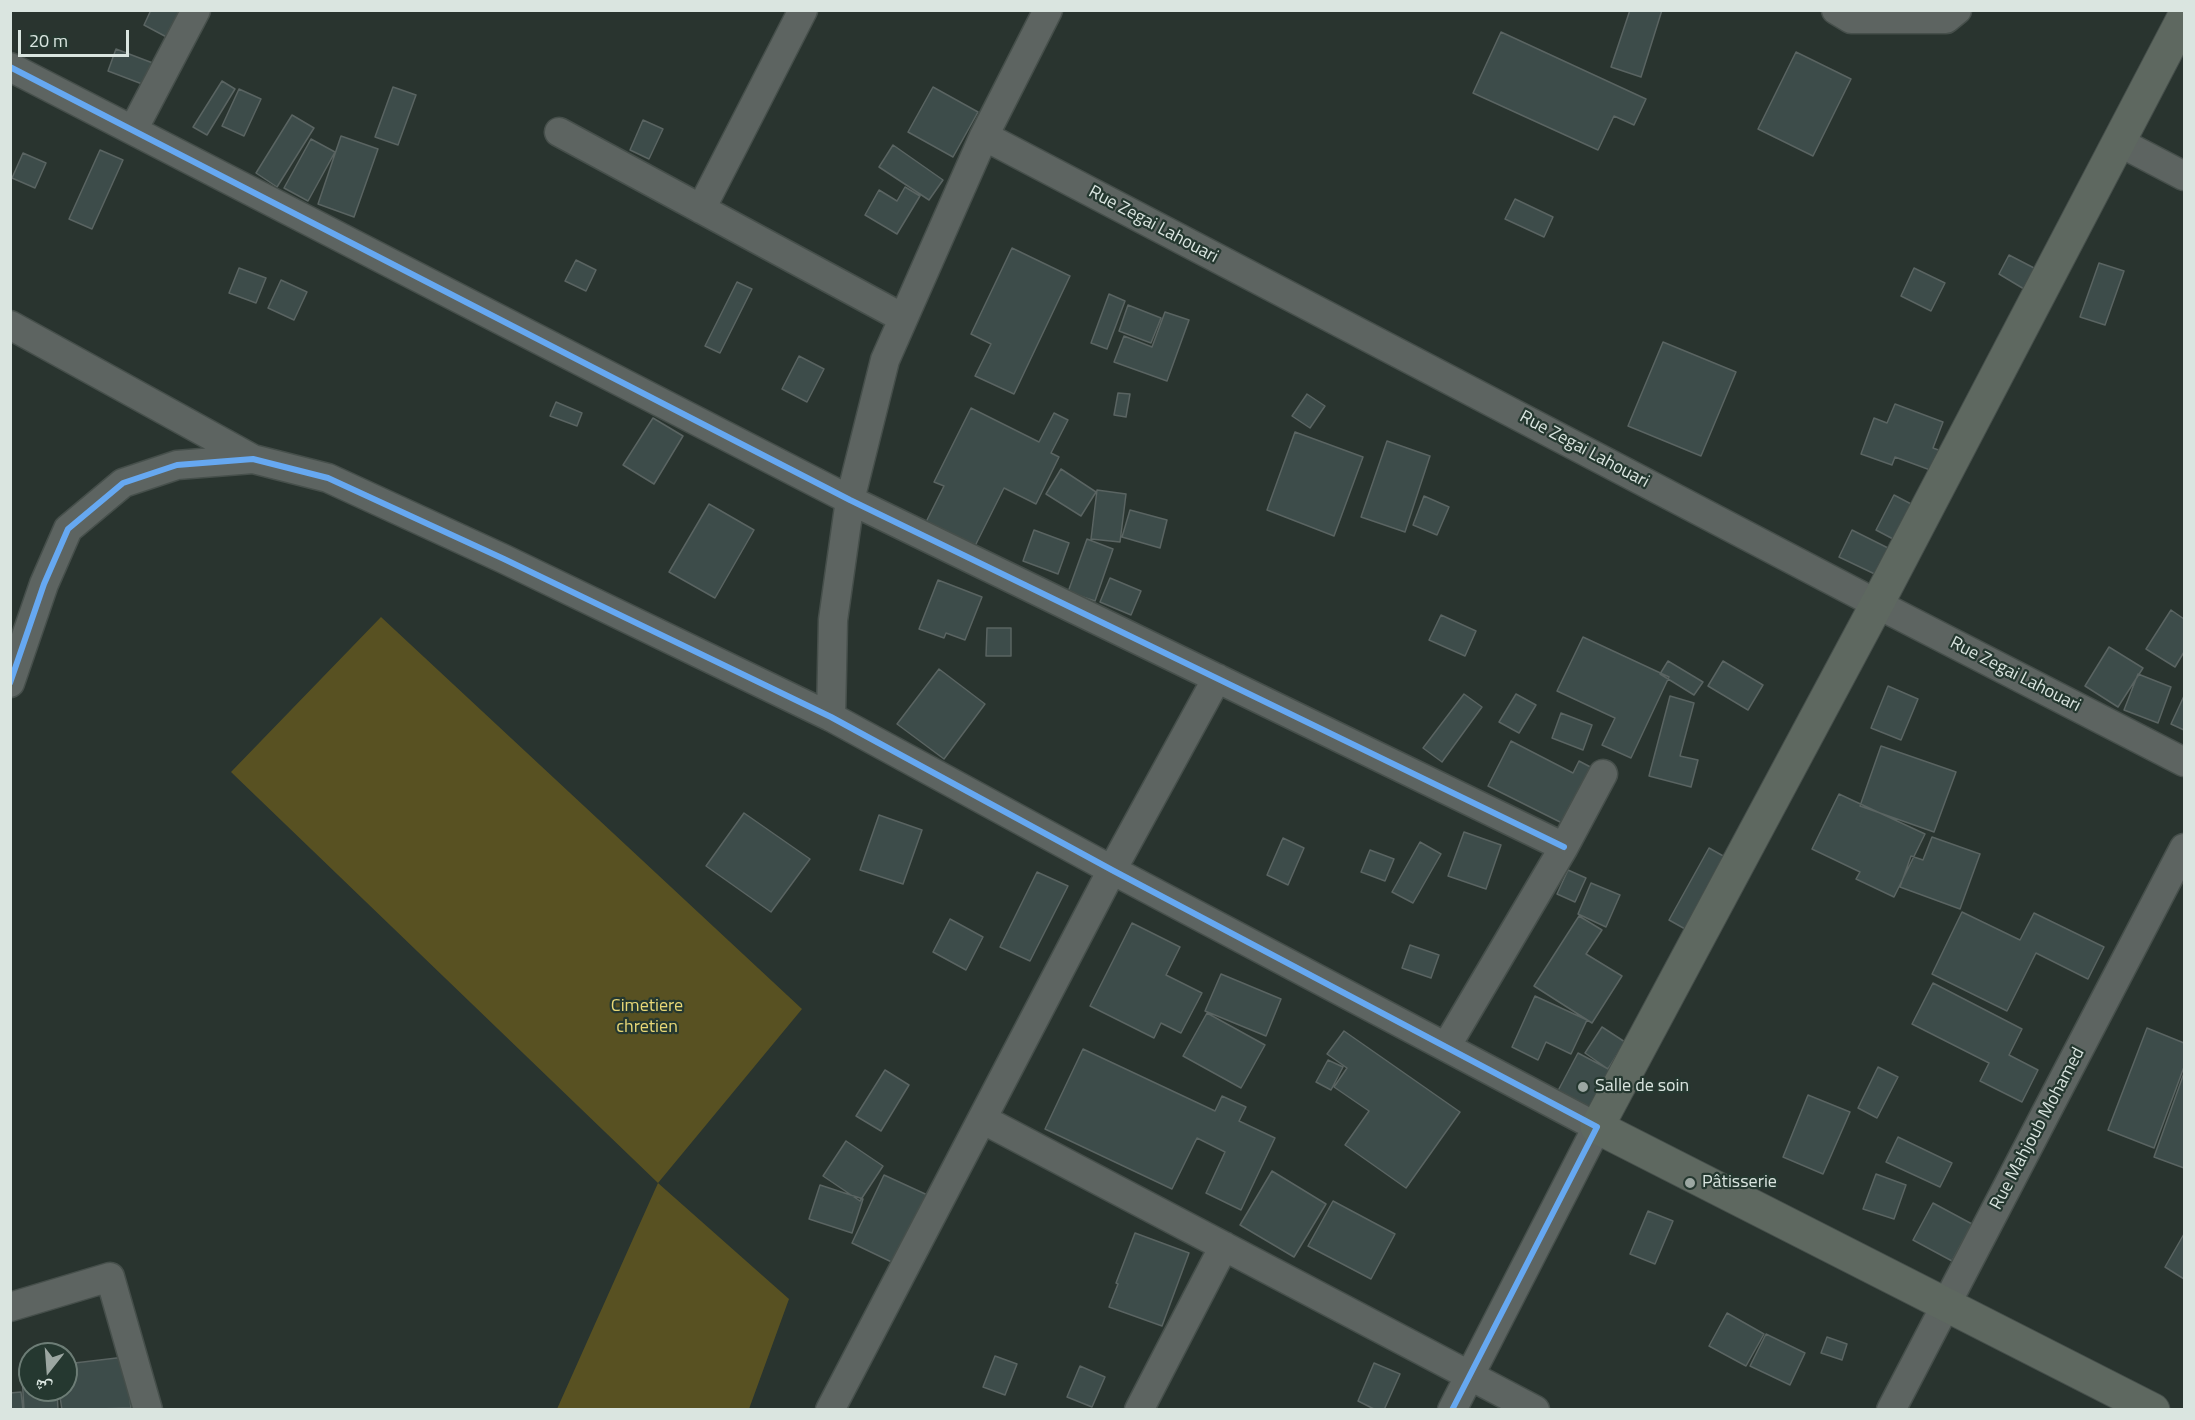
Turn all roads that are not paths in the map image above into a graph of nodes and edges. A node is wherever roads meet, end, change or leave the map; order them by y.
1 (196, 10) edge
2 (803, 10) edge
3 (1048, 10) edge
4 (1836, 10) edge
5 (1957, 10) edge
6 (2184, 17) edge
7 (10, 67) edge
8 (133, 130) junction
9 (560, 132) dead end
10 (984, 136) junction
11 (2119, 142) junction
12 (2184, 176) edge
13 (701, 209) junction
14 (903, 318) junction
15 (10, 324) edge
16 (253, 459) junction
17 (850, 500) junction
18 (1877, 604) junction
19 (1217, 678) junction
20 (10, 683) edge
21 (831, 717) junction
22 (2184, 762) edge
23 (1604, 774) dead end
24 (1564, 847) junction
25 (2184, 848) edge
26 (1112, 870) junction
27 (1446, 1047) junction
28 (982, 1119) junction
29 (1597, 1126) junction
30 (1224, 1246) junction
31 (1946, 1304) junction
32 (10, 1307) edge
33 (1469, 1375) junction
34 (148, 1410) edge
35 (830, 1410) edge
36 (1139, 1410) edge
37 (1452, 1410) edge
38 (1535, 1410) edge
39 (1891, 1410) edge
40 (2153, 1410) edge

1 - 8 street
2 - 13 street
3 - 10 street
4 - 5 street
6 - 11 main road
7 - 8 street
8 - 17 street
9 - 13 street
10 - 14 street
10 - 18 street, Rue Zegai Lahouari
11 - 12 street
11 - 18 main road
13 - 14 street
14 - 17 street
15 - 16 street
16 - 20 street
16 - 21 street
17 - 19 street
17 - 21 street
18 - 22 street, Rue Zegai Lahouari
18 - 29 main road
19 - 24 street
19 - 26 street
21 - 26 street
23 - 24 street
24 - 27 street
25 - 31 street, Rue Mahjoub Mohamed
26 - 27 street
26 - 28 street
27 - 29 street
28 - 30 street
28 - 35 street
29 - 31 main road
29 - 33 street
30 - 33 street
30 - 36 street
31 - 39 street, Rue Mahjoub Mohamed
31 - 40 main road
32 - 34 street
33 - 37 street
33 - 38 street

